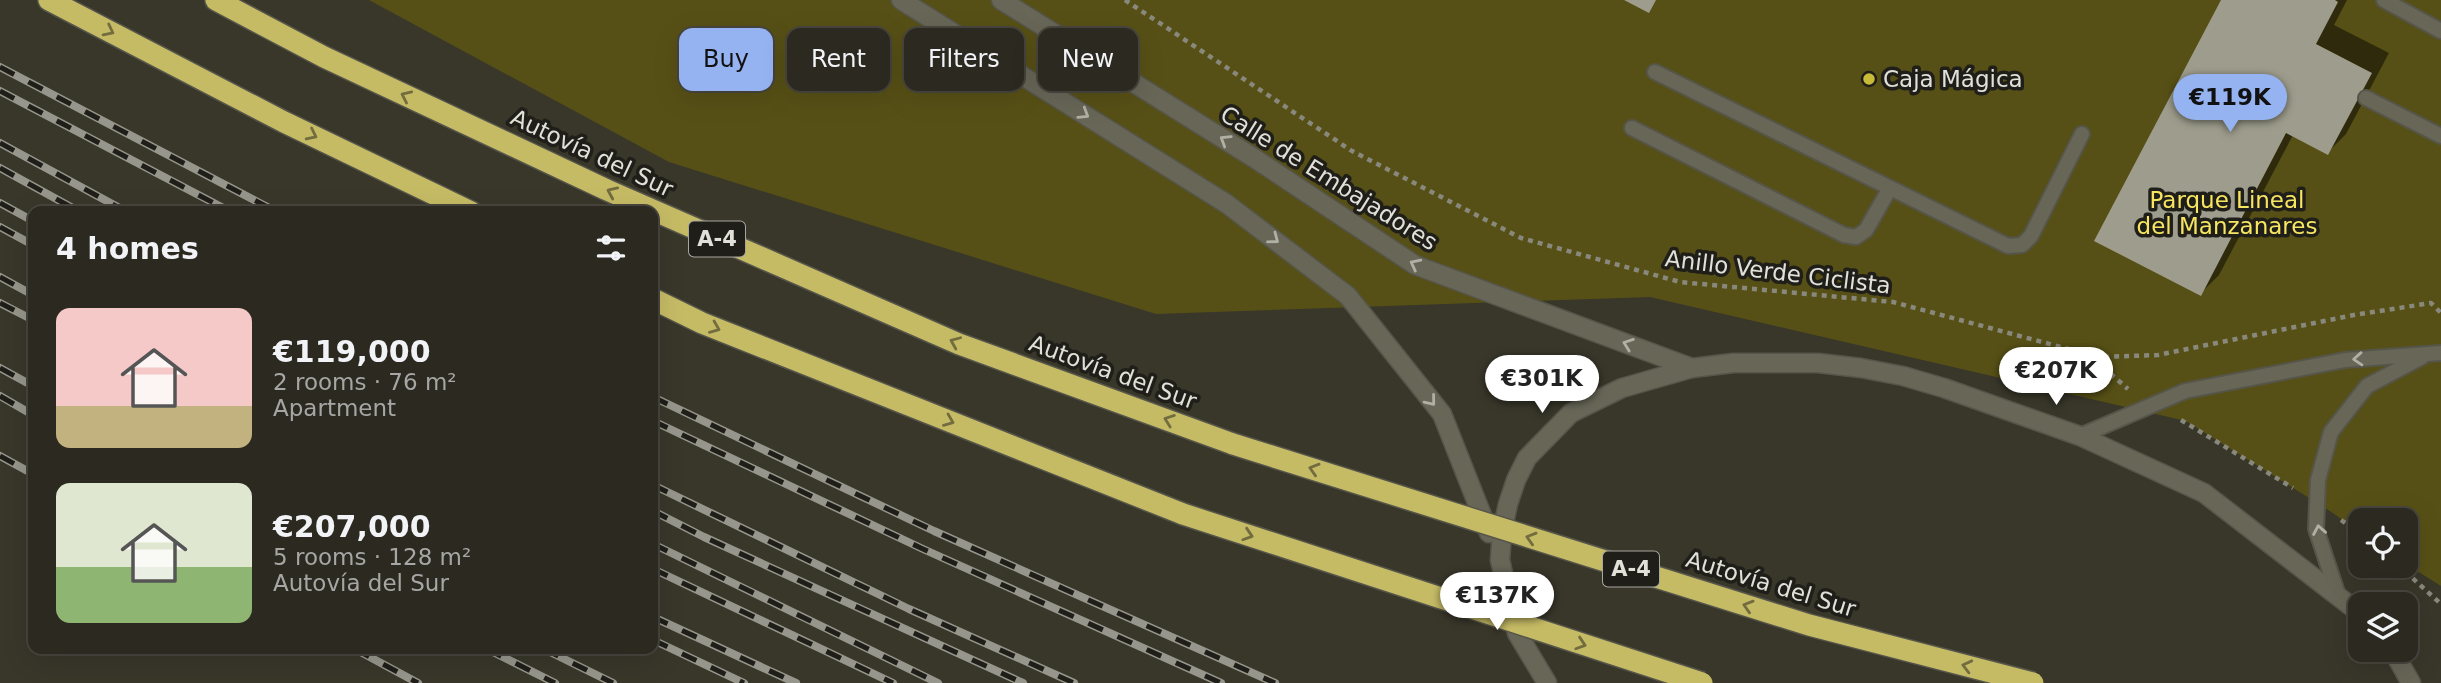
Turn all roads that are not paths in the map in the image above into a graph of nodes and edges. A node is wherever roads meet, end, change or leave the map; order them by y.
1 (49, 0) edge
2 (216, 0) edge
3 (901, 0) edge
4 (1002, 0) edge
5 (2384, 0) edge
6 (2441, 31) edge
7 (1655, 72) dead end
8 (2366, 99) dead end
9 (1632, 128) dead end
10 (2082, 134) dead end
11 (2441, 136) edge
12 (1890, 188) junction
13 (459, 206) edge
14 (643, 206) edge
15 (658, 213) edge
16 (658, 301) edge
17 (2441, 353) edge
18 (2426, 355) junction
19 (1692, 368) junction
20 (2080, 436) junction
21 (1500, 560) junction
22 (2338, 596) junction
23 (2348, 604) edge
24 (2399, 662) edge
25 (1547, 683) edge
26 (1702, 683) edge
27 (2033, 683) edge
28 (2411, 683) edge

1 -> 13 highway
14 -> 2 highway, Autovía del Sur / A-4, bridge
3 -> 21 main road
19 -> 4 main road, Calle de Embajadores
5 - 6 lane
7 - 12 lane
8 - 11 lane
9 - 12 lane
10 - 12 lane
27 -> 15 highway, Autovía del Sur / A-4, bridge
16 -> 26 highway, bridge
17 - 18 lane
18 -> 20 lane
22 -> 18 lane
19 - 20 main road
19 - 21 main road
20 - 22 main road
21 - 25 main road
22 - 23 main road
24 - 28 main road

